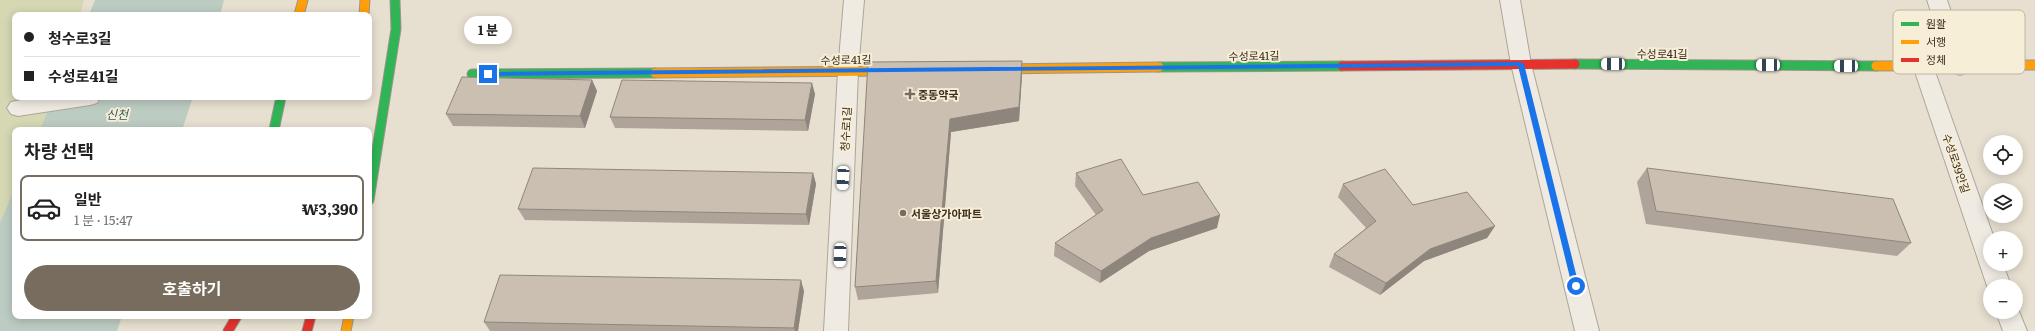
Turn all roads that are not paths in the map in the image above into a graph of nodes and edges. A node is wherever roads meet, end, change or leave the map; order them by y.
1 (303, 0) edge
2 (365, 0) edge
3 (395, 0) edge
4 (402, 0) edge
5 (854, 0) edge
6 (1510, 0) edge
7 (1937, 0) edge
8 (1940, 10) edge
9 (301, 12) edge
10 (364, 12) edge
11 (396, 29) junction
12 (1520, 64) junction
13 (2025, 65) edge
14 (2035, 65) edge
15 (1893, 66) edge
16 (910, 70) edge
17 (980, 70) edge
18 (848, 71) junction
19 (472, 74) dead end
20 (1926, 74) edge
21 (70, 100) edge
22 (280, 100) edge
23 (18, 108) dead end
24 (275, 127) edge
25 (372, 181) edge
26 (1983, 240) edge
27 (230, 319) edge
28 (235, 319) edge
29 (309, 319) edge
30 (348, 319) edge
31 (2010, 319) edge
32 (228, 331) edge
33 (307, 331) edge
34 (346, 331) edge
35 (836, 331) edge
36 (1587, 331) edge
37 (2014, 331) edge

1 - 9 street
2 - 10 street
3 - 11 street
4 - 11 street
5 - 18 street, 청수로1길
6 - 12 street
7 - 8 street
11 - 25 street
12 - 15 street, 수성로41길
12 - 17 street, 수성로41길
12 - 36 street
13 - 14 street, 수성로41길
16 - 18 street, 수성로41길
18 - 19 street, 수성로41길
18 - 35 street, 청수로1길
20 - 26 street, 수성로39안길
21 - 23 street
22 - 24 street
27 - 32 street
28 - 32 street
29 - 33 street
30 - 34 street
31 - 37 street

